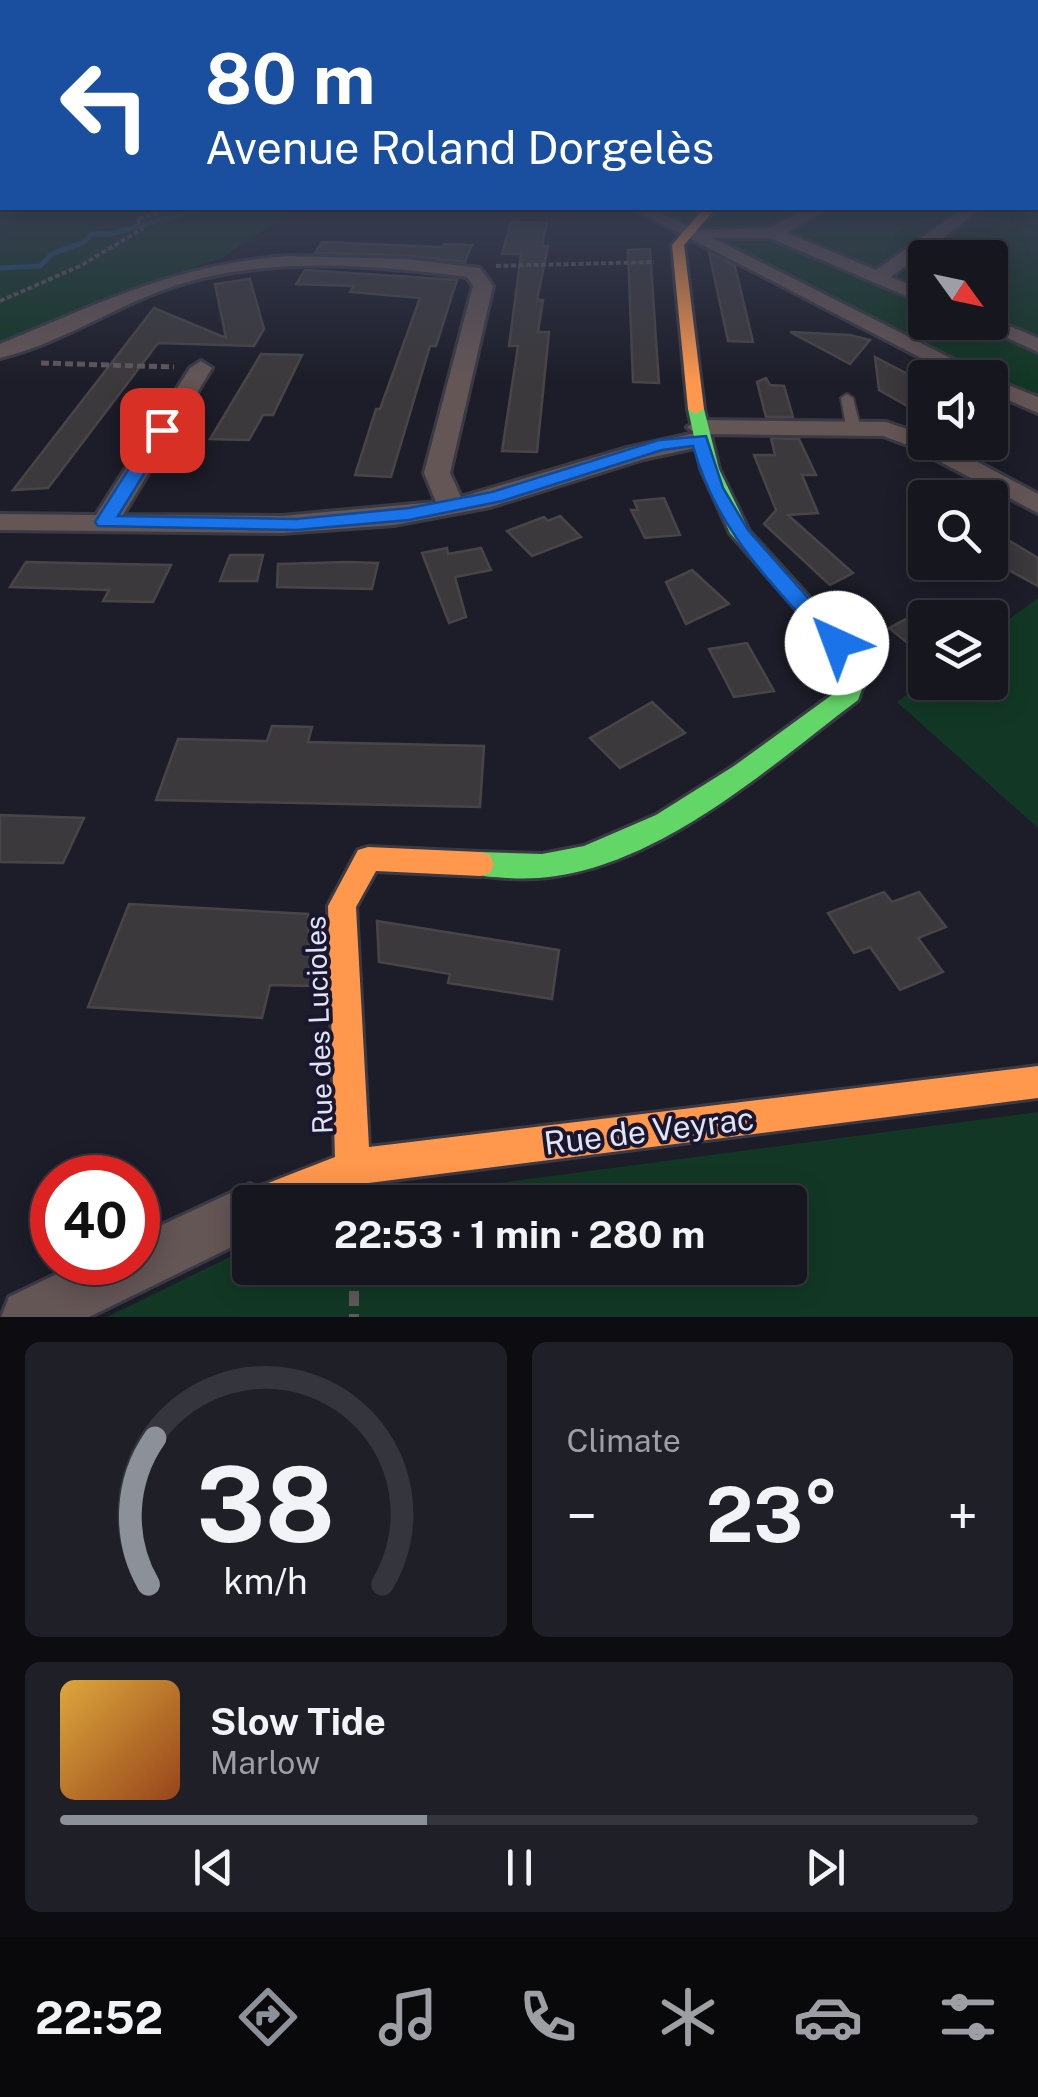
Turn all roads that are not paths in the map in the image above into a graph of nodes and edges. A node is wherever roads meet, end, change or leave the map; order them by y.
1 (680, 259) edge
2 (739, 259) edge
3 (835, 259) edge
4 (903, 259) edge
5 (878, 278) junction
6 (908, 291) edge
7 (1008, 333) edge
8 (1038, 346) edge
9 (0, 352) edge
10 (942, 360) edge
11 (201, 368) road end
12 (1008, 392) edge
13 (848, 398) dead end
14 (1038, 406) edge
15 (853, 426) junction
16 (699, 434) junction
17 (1038, 505) edge
18 (452, 508) junction
19 (0, 522) edge
20 (104, 522) junction
21 (1038, 1082) edge
22 (353, 1168) junction
23 (310, 1185) edge
24 (232, 1219) edge
25 (29, 1317) edge

1 - 16 street, Rue des Lucioles
2 - 10 street
3 - 5 street
4 - 5 street
5 - 6 street
7 - 8 street
9 - 18 street
11 - 20 street
12 - 14 street
13 - 15 lane
15 - 16 street
15 - 17 street
16 - 18 street
16 - 22 street, Rue des Lucioles
18 - 20 street
19 - 20 street
21 - 22 street, Rue de Veyrac
22 - 23 street, Rue de Veyrac
24 - 25 street

